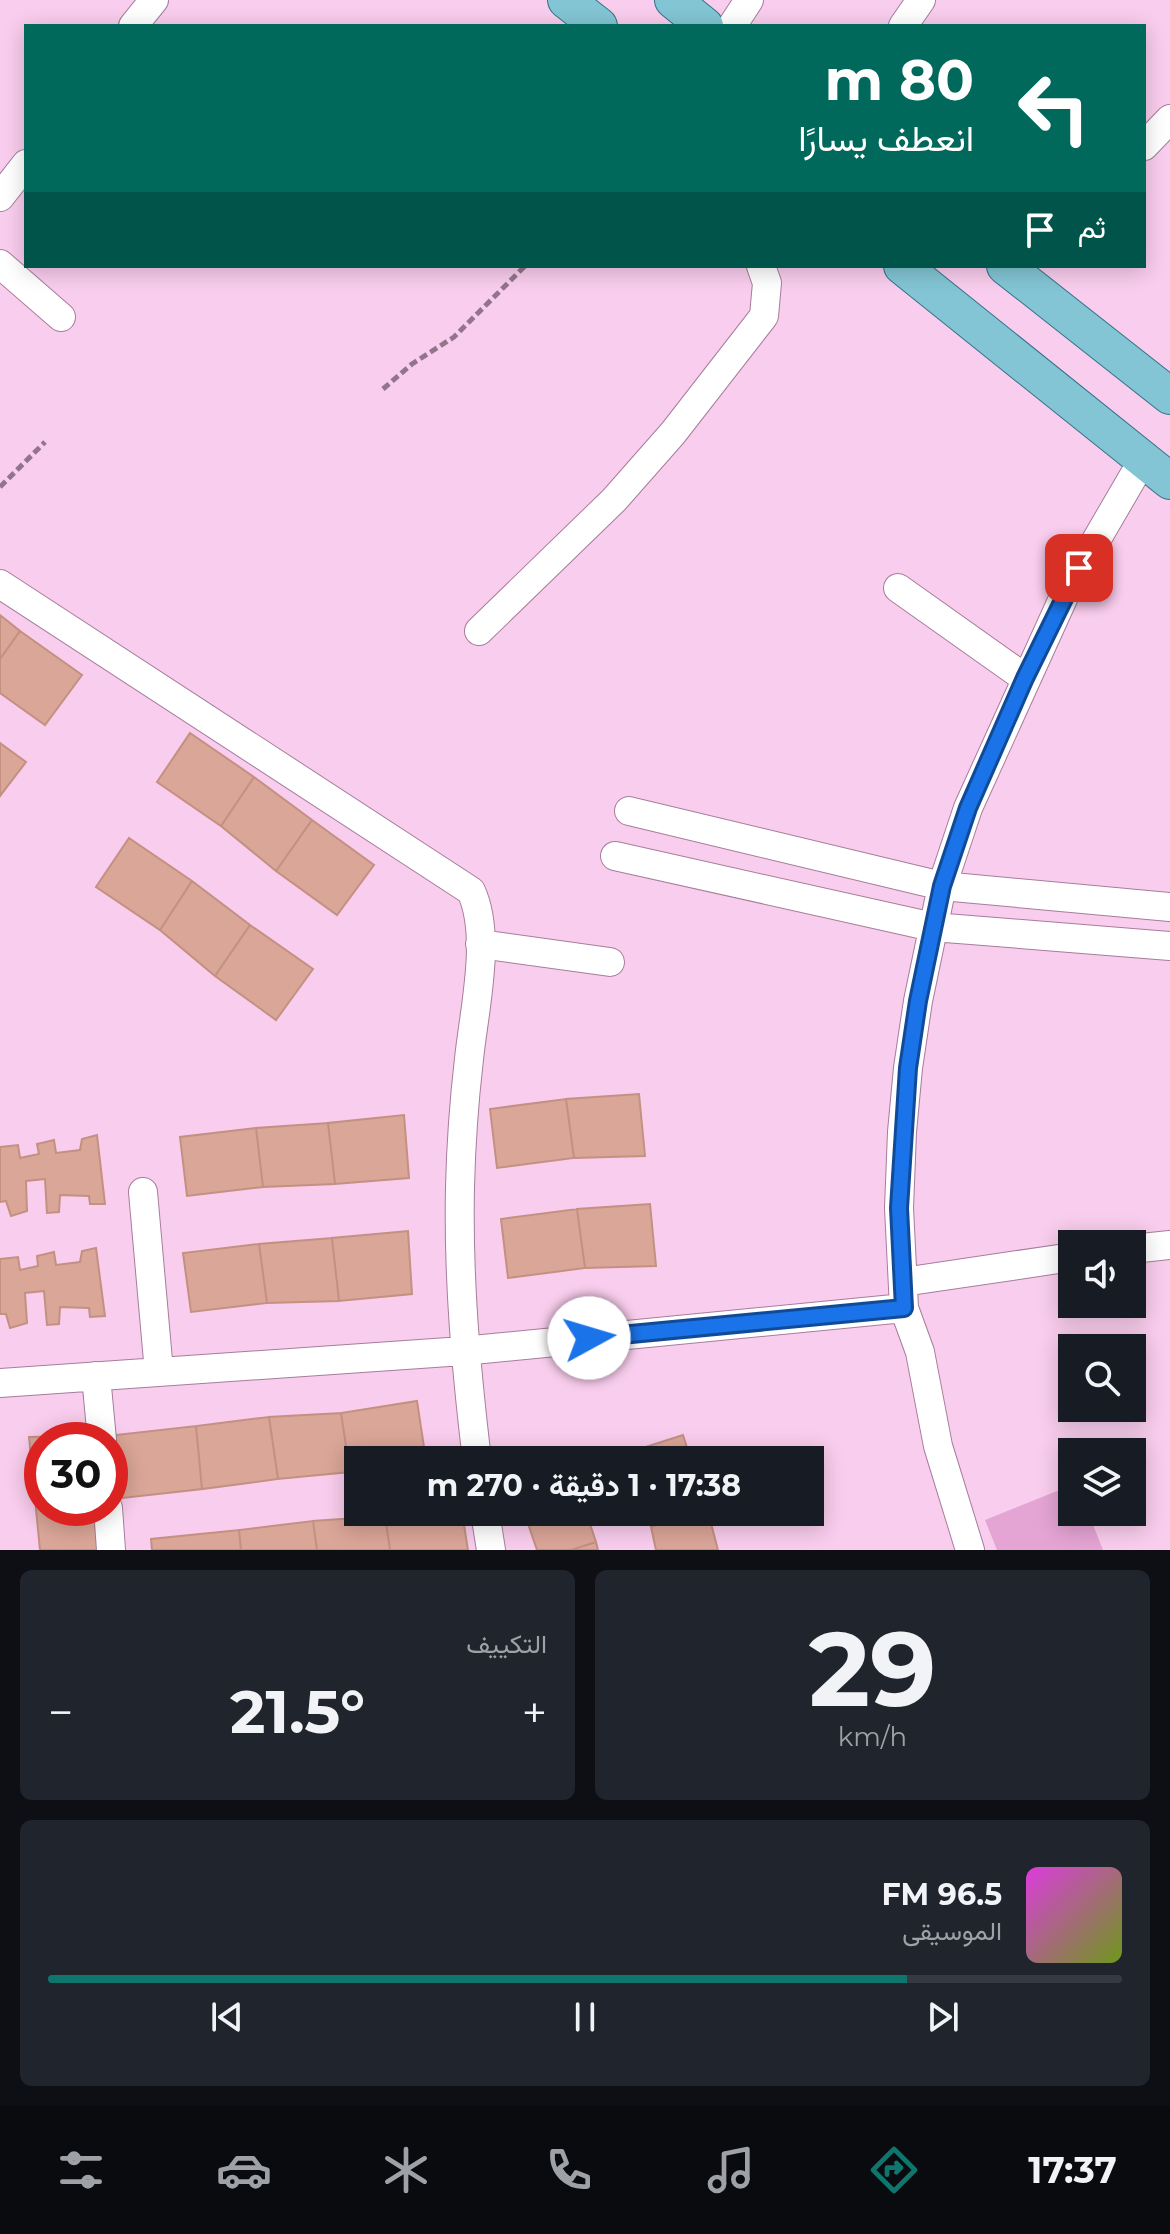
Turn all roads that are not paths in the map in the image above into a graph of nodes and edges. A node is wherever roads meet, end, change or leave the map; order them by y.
1 (154, 0) edge
2 (566, 0) edge
3 (673, 0) edge
4 (749, 0) edge
5 (921, 0) edge
6 (135, 24) edge
7 (596, 24) edge
8 (703, 24) edge
9 (733, 24) edge
10 (904, 24) edge
11 (1170, 119) edge
12 (1146, 144) edge
13 (24, 167) edge
14 (0, 197) edge
15 (0, 264) edge
16 (762, 268) edge
17 (904, 268) edge
18 (1025, 272) edge
19 (61, 317) dead end
20 (1170, 396) edge
21 (1157, 470) edge
22 (0, 584) edge
23 (898, 588) dead end
24 (479, 631) dead end
25 (1025, 678) junction
26 (629, 811) dead end
27 (615, 856) dead end
28 (942, 886) junction
29 (1170, 907) edge
30 (933, 927) junction
31 (480, 944) junction
32 (1170, 946) edge
33 (610, 962) dead end
34 (143, 1192) dead end
35 (1170, 1245) edge
36 (1146, 1248) edge
37 (1058, 1260) edge
38 (903, 1295) junction
39 (463, 1351) junction
40 (159, 1372) junction
41 (96, 1376) junction
42 (0, 1383) edge
43 (100, 1422) edge
44 (475, 1446) edge
45 (109, 1526) edge
46 (487, 1526) edge
47 (111, 1550) edge
48 (491, 1550) edge
49 (970, 1550) edge

1 - 6 street
2 - 7 main road
3 - 8 main road
4 - 9 street
5 - 10 street
11 - 12 street
13 - 14 street
15 - 19 street
16 - 24 street
17 - 21 main road
18 - 20 main road
21 - 25 street
22 - 31 street
23 - 25 street
25 - 28 street
26 - 28 street
27 - 30 street
28 - 29 street
28 - 30 street
30 - 32 street
30 - 38 street
31 - 33 street
31 - 39 street
34 - 40 street
35 - 36 street
37 - 38 street
38 - 39 street
38 - 49 street
39 - 40 street
39 - 44 street
40 - 41 street
41 - 42 street
41 - 43 street
45 - 47 street
46 - 48 street

